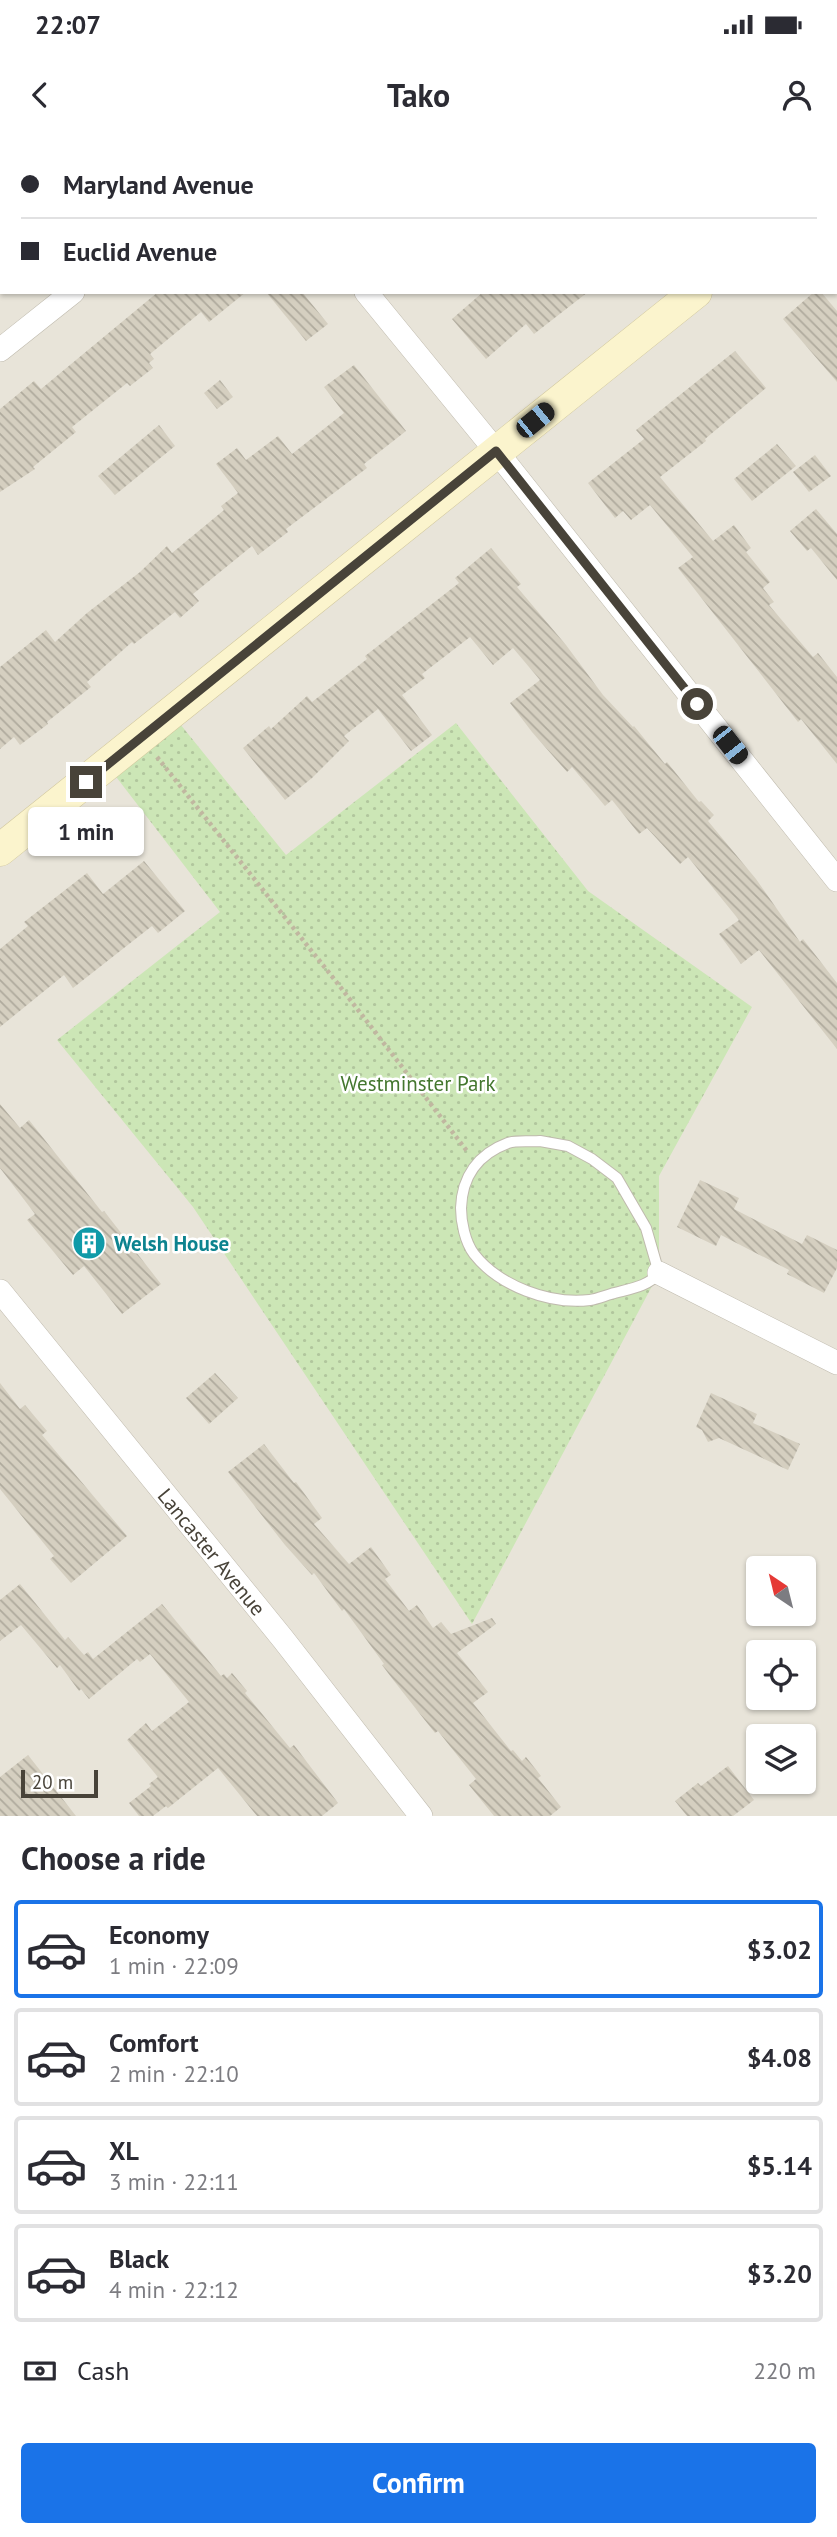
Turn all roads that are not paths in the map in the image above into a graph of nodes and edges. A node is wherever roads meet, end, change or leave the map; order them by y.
1 (70, 294) edge
2 (368, 294) edge
3 (693, 294) edge
4 (0, 350) edge
5 (496, 451) junction
6 (0, 850) edge
7 (837, 880) edge
8 (659, 1273) junction
9 (0, 1291) edge
10 (837, 1363) edge
11 (415, 1814) edge

1 - 4 street
2 - 5 street
3 - 5 street
5 - 6 street
5 - 7 street
8 - 8 lane
8 - 10 street
9 - 11 street, Lancaster Avenue

